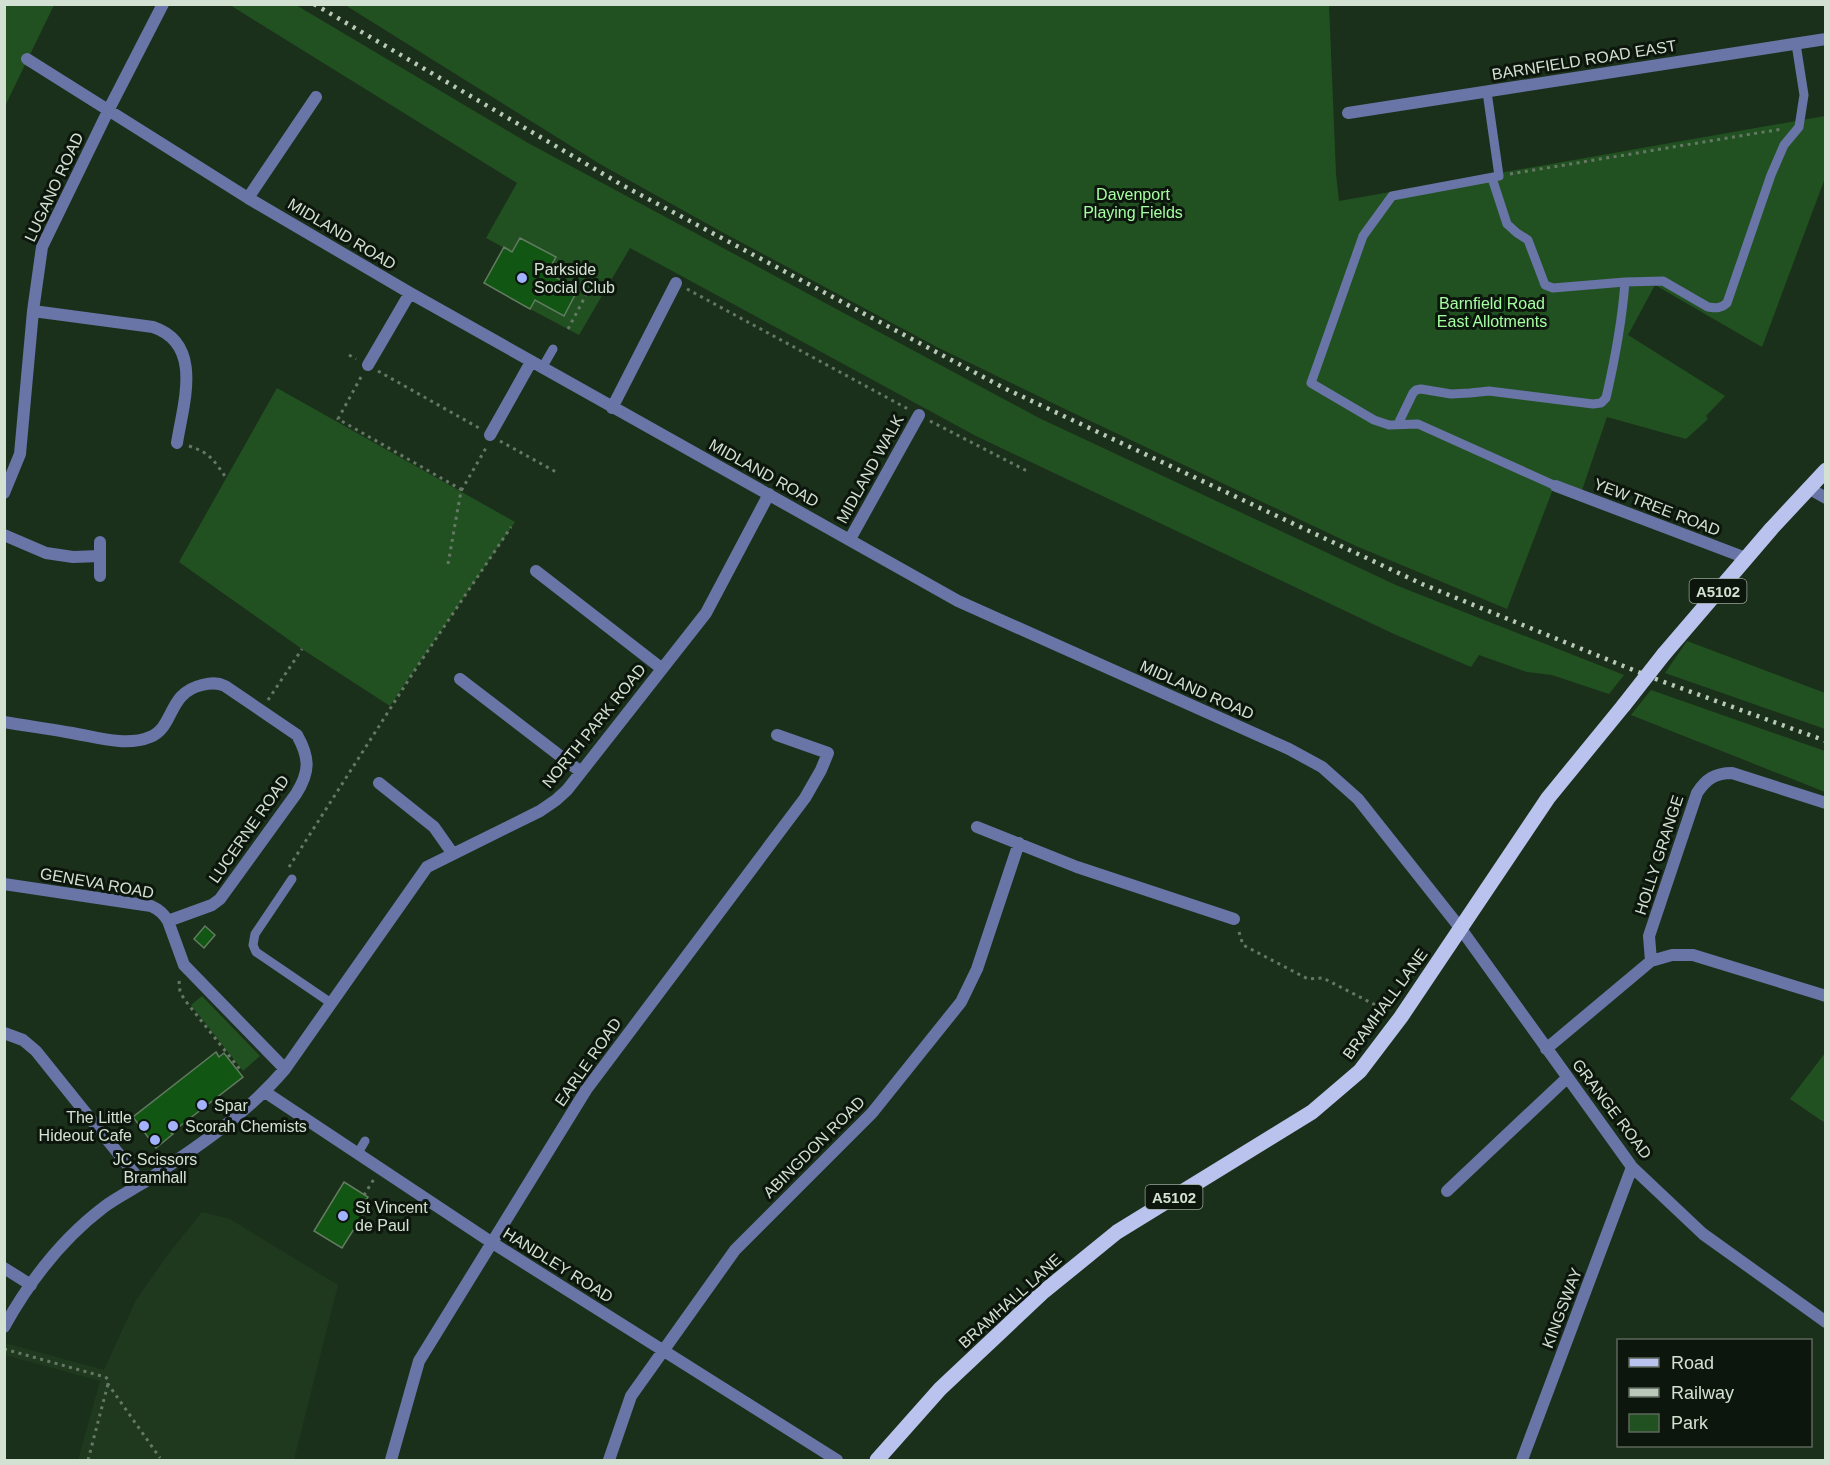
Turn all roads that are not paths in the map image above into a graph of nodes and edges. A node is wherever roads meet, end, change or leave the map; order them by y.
1 (163, 4) edge
2 (1826, 39) edge
3 (1796, 44) junction
4 (27, 59) dead end
5 (1487, 92) junction
6 (316, 97) dead end
7 (108, 109) junction
8 (1348, 113) dead end
9 (1496, 177) junction
10 (248, 198) junction
11 (1625, 282) junction
12 (676, 283) road end
13 (410, 293) junction
14 (33, 311) junction
15 (553, 349) dead end
16 (536, 365) junction
17 (368, 366) road end
18 (612, 408) junction
19 (919, 415) road end
20 (1398, 424) junction
21 (491, 435) road end
22 (177, 443) road end
23 (1826, 470) edge
24 (1556, 486) joint
25 (1810, 489) junction
26 (4, 493) edge
27 (769, 494) junction
28 (1826, 498) edge
29 (4, 535) edge
30 (850, 539) junction
31 (100, 542) dead end
32 (100, 556) junction
33 (1746, 558) junction
34 (536, 571) dead end
35 (100, 576) dead end
36 (662, 669) junction
37 (460, 679) dead end
38 (4, 722) edge
39 (777, 735) dead end
40 (581, 772) junction
41 (378, 783) dead end
42 (1826, 803) edge
43 (977, 827) dead end
44 (1019, 843) junction
45 (453, 854) junction
46 (292, 879) road end
47 (4, 884) edge
48 (1234, 919) road end
49 (168, 921) junction
50 (1461, 929) junction
51 (1651, 961) junction
52 (1826, 996) edge
53 (331, 1003) junction
54 (4, 1033) edge
55 (1546, 1049) junction
56 (285, 1069) junction
57 (1567, 1078) junction
58 (266, 1092) junction
59 (365, 1141) dead end
60 (358, 1153) junction
61 (1632, 1167) junction
62 (142, 1183) junction
63 (1447, 1191) dead end
64 (491, 1242) junction
65 (4, 1268) edge
66 (31, 1285) junction
67 (1826, 1322) edge
68 (4, 1327) edge
69 (662, 1350) junction
70 (877, 1460) edge
71 (392, 1461) edge
72 (609, 1461) edge
73 (837, 1461) edge
74 (1522, 1461) edge

1 - 7 street, LUGANO ROAD
2 - 3 street, BARNFIELD ROAD EAST
3 - 5 street, BARNFIELD ROAD EAST
3 - 11 lane
4 - 7 street, MIDLAND ROAD
5 - 8 street, BARNFIELD ROAD EAST
5 - 9 lane
6 - 10 street
7 - 10 street, MIDLAND ROAD
7 - 14 street, LUGANO ROAD
9 - 11 lane
9 - 20 lane
10 - 13 street, MIDLAND ROAD
11 - 20 lane
12 - 18 street
13 - 16 street, MIDLAND ROAD
13 - 17 street
14 - 22 street
14 - 26 street, LUGANO ROAD
15 - 16 lane
16 - 18 street, MIDLAND ROAD
16 - 21 street
18 - 27 street, MIDLAND ROAD
19 - 30 street, MIDLAND WALK
20 - 24 lane
23 - 25 main road, BRAMHALL LANE / A5102
24 - 33 street, YEW TREE ROAD
25 - 28 street
25 - 33 main road, BRAMHALL LANE / A5102
27 - 30 street, MIDLAND ROAD
27 - 36 street, NORTH PARK ROAD
29 - 32 street
30 - 50 street, MIDLAND ROAD
31 - 32 street
32 - 35 street
33 - 50 main road, BRAMHALL LANE / A5102, bridge
34 - 36 street
36 - 40 street, NORTH PARK ROAD
37 - 40 street
38 - 49 street, LUCERNE ROAD
39 - 64 street, EARLE ROAD
40 - 45 street, NORTH PARK ROAD
41 - 45 street
42 - 51 street, HOLLY GRANGE
43 - 44 street
44 - 48 street
44 - 69 street, ABINGDON ROAD
45 - 53 street, NORTH PARK ROAD
46 - 53 lane
47 - 49 street, GENEVA ROAD
49 - 56 street, GENEVA ROAD
50 - 55 street, GRANGE ROAD
50 - 70 main road, BRAMHALL LANE / A5102
51 - 52 street
51 - 55 street
53 - 56 street, NORTH PARK ROAD
54 - 62 street
55 - 57 street, GRANGE ROAD
56 - 58 street, NORTH PARK ROAD
57 - 61 street, GRANGE ROAD
57 - 63 street
58 - 60 street, HANDLEY ROAD
58 - 62 street, NORTH PARK ROAD
59 - 60 lane
60 - 64 street, HANDLEY ROAD
61 - 67 street, GRANGE ROAD
61 - 74 street, KINGSWAY
62 - 66 street, NORTH PARK ROAD
64 - 69 street, HANDLEY ROAD
64 - 71 street, EARLE ROAD
65 - 66 street
66 - 68 street, NORTH PARK ROAD
69 - 72 street, ABINGDON ROAD
69 - 73 street, HANDLEY ROAD

